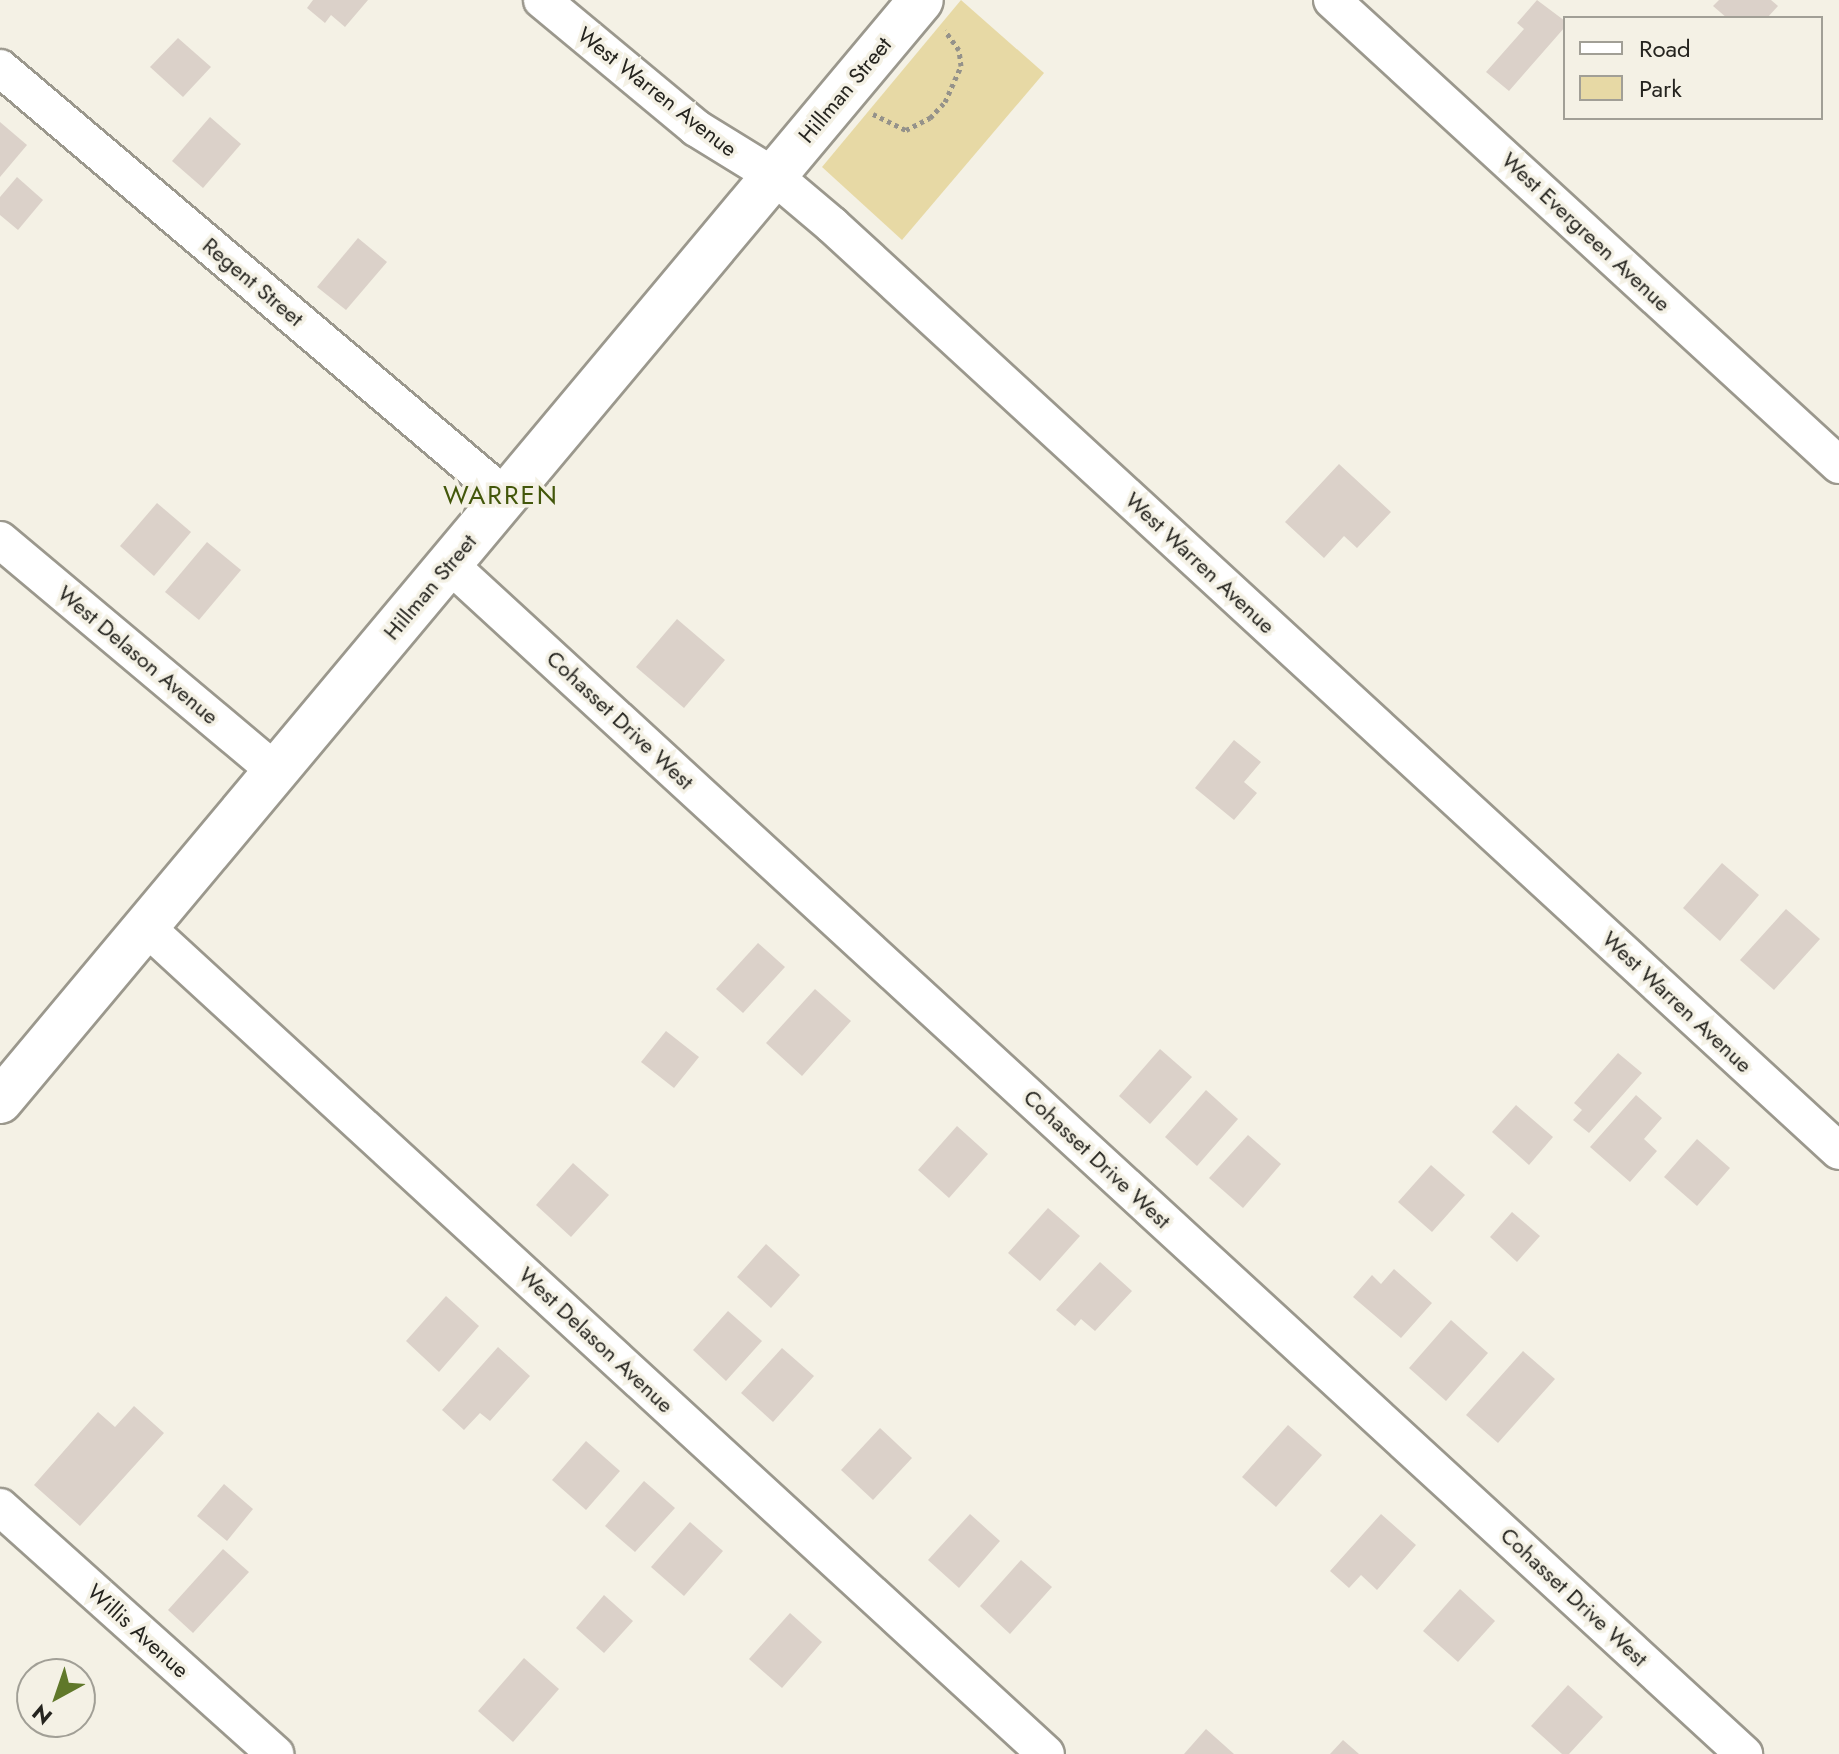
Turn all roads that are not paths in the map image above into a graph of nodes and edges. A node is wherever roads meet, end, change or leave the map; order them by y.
1 (542, 0) edge
2 (1332, 0) edge
3 (930, 13) edge
4 (0, 68) edge
5 (774, 176) junction
6 (1839, 465) edge
7 (506, 497) junction
8 (0, 540) edge
9 (449, 564) junction
10 (275, 771) junction
11 (146, 927) junction
12 (0, 1101) edge
13 (1839, 1151) edge
14 (0, 1507) edge
15 (275, 1754) edge
16 (1046, 1754) edge
17 (1744, 1754) edge

1 - 5 street, West Warren Avenue
2 - 6 street, West Evergreen Avenue
3 - 5 street, Hillman Street
4 - 7 street, Regent Street
5 - 7 street, Hillman Street
5 - 13 street, West Warren Avenue
7 - 9 street, Hillman Street
8 - 10 street, West Delason Avenue
9 - 10 street, Hillman Street
9 - 17 street, Cohasset Drive West
10 - 11 street, Hillman Street
11 - 12 street, Hillman Street
11 - 16 street, West Delason Avenue
14 - 15 street, Willis Avenue

